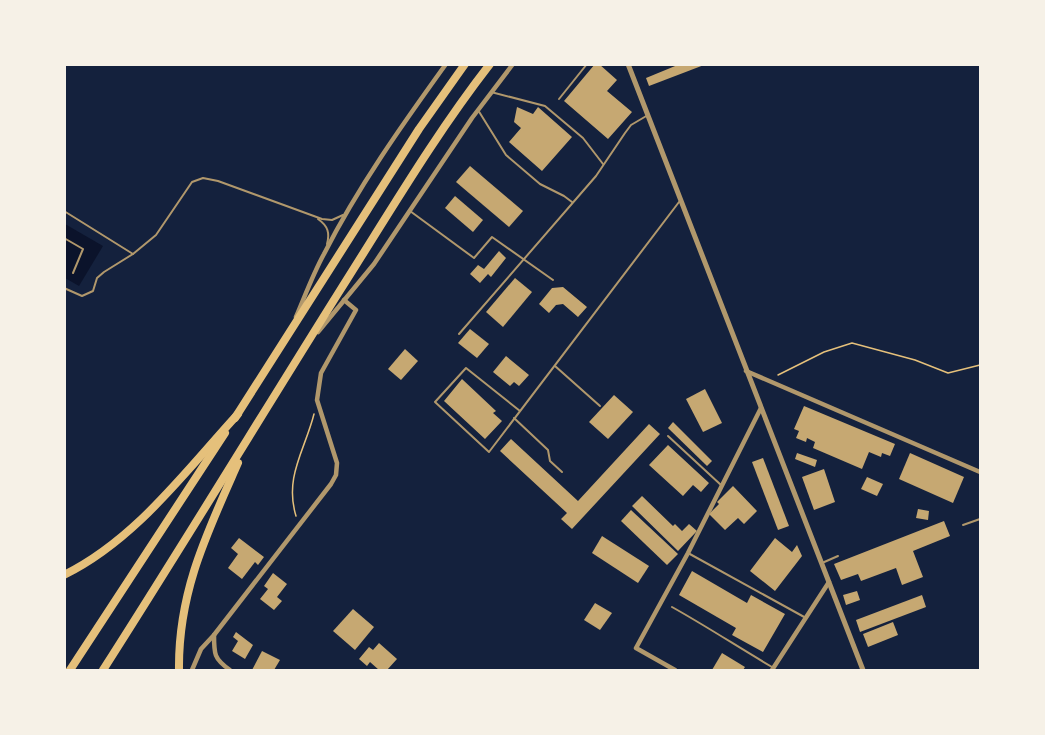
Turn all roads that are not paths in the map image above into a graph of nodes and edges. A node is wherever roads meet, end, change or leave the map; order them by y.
1 (446, 64) edge
2 (465, 64) edge
3 (490, 64) edge
4 (513, 64) edge
5 (587, 64) edge
6 (628, 64) edge
7 (491, 93) junction
8 (559, 99) dead end
9 (478, 110) junction
10 (648, 115) junction
11 (604, 164) junction
12 (681, 199) junction
13 (572, 202) junction
14 (348, 210) junction
15 (64, 211) edge
16 (410, 211) junction
17 (315, 217) junction
18 (64, 238) edge
19 (133, 254) junction
20 (323, 254) junction
21 (523, 258) junction
22 (73, 273) dead end
23 (553, 280) dead end
24 (64, 288) edge
25 (344, 300) junction
26 (459, 334) dead end
27 (282, 346) junction
28 (302, 352) junction
29 (554, 365) junction
30 (746, 371) junction
31 (600, 406) dead end
32 (761, 408) junction
33 (520, 411) junction
34 (238, 414) junction
35 (514, 418) junction
36 (251, 432) junction
37 (668, 436) dead end
38 (562, 472) dead end
39 (981, 472) edge
40 (721, 485) junction
41 (981, 519) edge
42 (963, 525) dead end
43 (688, 553) junction
44 (838, 556) dead end
45 (822, 562) junction
46 (64, 575) edge
47 (829, 582) junction
48 (672, 607) dead end
49 (806, 618) junction
50 (214, 635) junction
51 (773, 669) edge
52 (70, 670) edge
53 (103, 670) edge
54 (179, 670) edge
55 (192, 670) edge
56 (230, 670) edge
57 (675, 670) edge
58 (863, 670) edge

1 - 14 street
2 - 27 highway
3 - 28 highway
4 - 7 street
5 - 8 lane
6 - 10 street
7 - 9 street
7 - 11 lane
9 - 13 lane
9 - 16 street
10 - 11 lane
10 - 12 street
11 - 13 lane
12 - 29 lane
12 - 30 street
13 - 21 lane
14 - 17 lane
14 - 20 street
15 - 19 lane
16 - 21 lane
16 - 25 street
17 - 19 lane
17 - 20 lane
18 - 22 lane
19 - 24 lane
20 - 27 street
21 - 23 lane
21 - 26 lane
25 - 28 street
25 - 50 street
27 - 34 highway
28 - 36 highway
29 - 31 lane
29 - 33 lane
30 - 32 street
30 - 39 street
32 - 40 street
32 - 45 street
33 - 35 lane
33 - 35 lane
34 - 46 highway
34 - 52 highway
35 - 38 lane
36 - 53 highway
36 - 54 highway
37 - 40 lane
40 - 43 street
41 - 42 lane
43 - 49 lane
43 - 57 street
44 - 45 lane
45 - 47 street
47 - 49 street
47 - 58 street
48 - 51 lane
49 - 51 street
50 - 55 street
50 - 56 street

